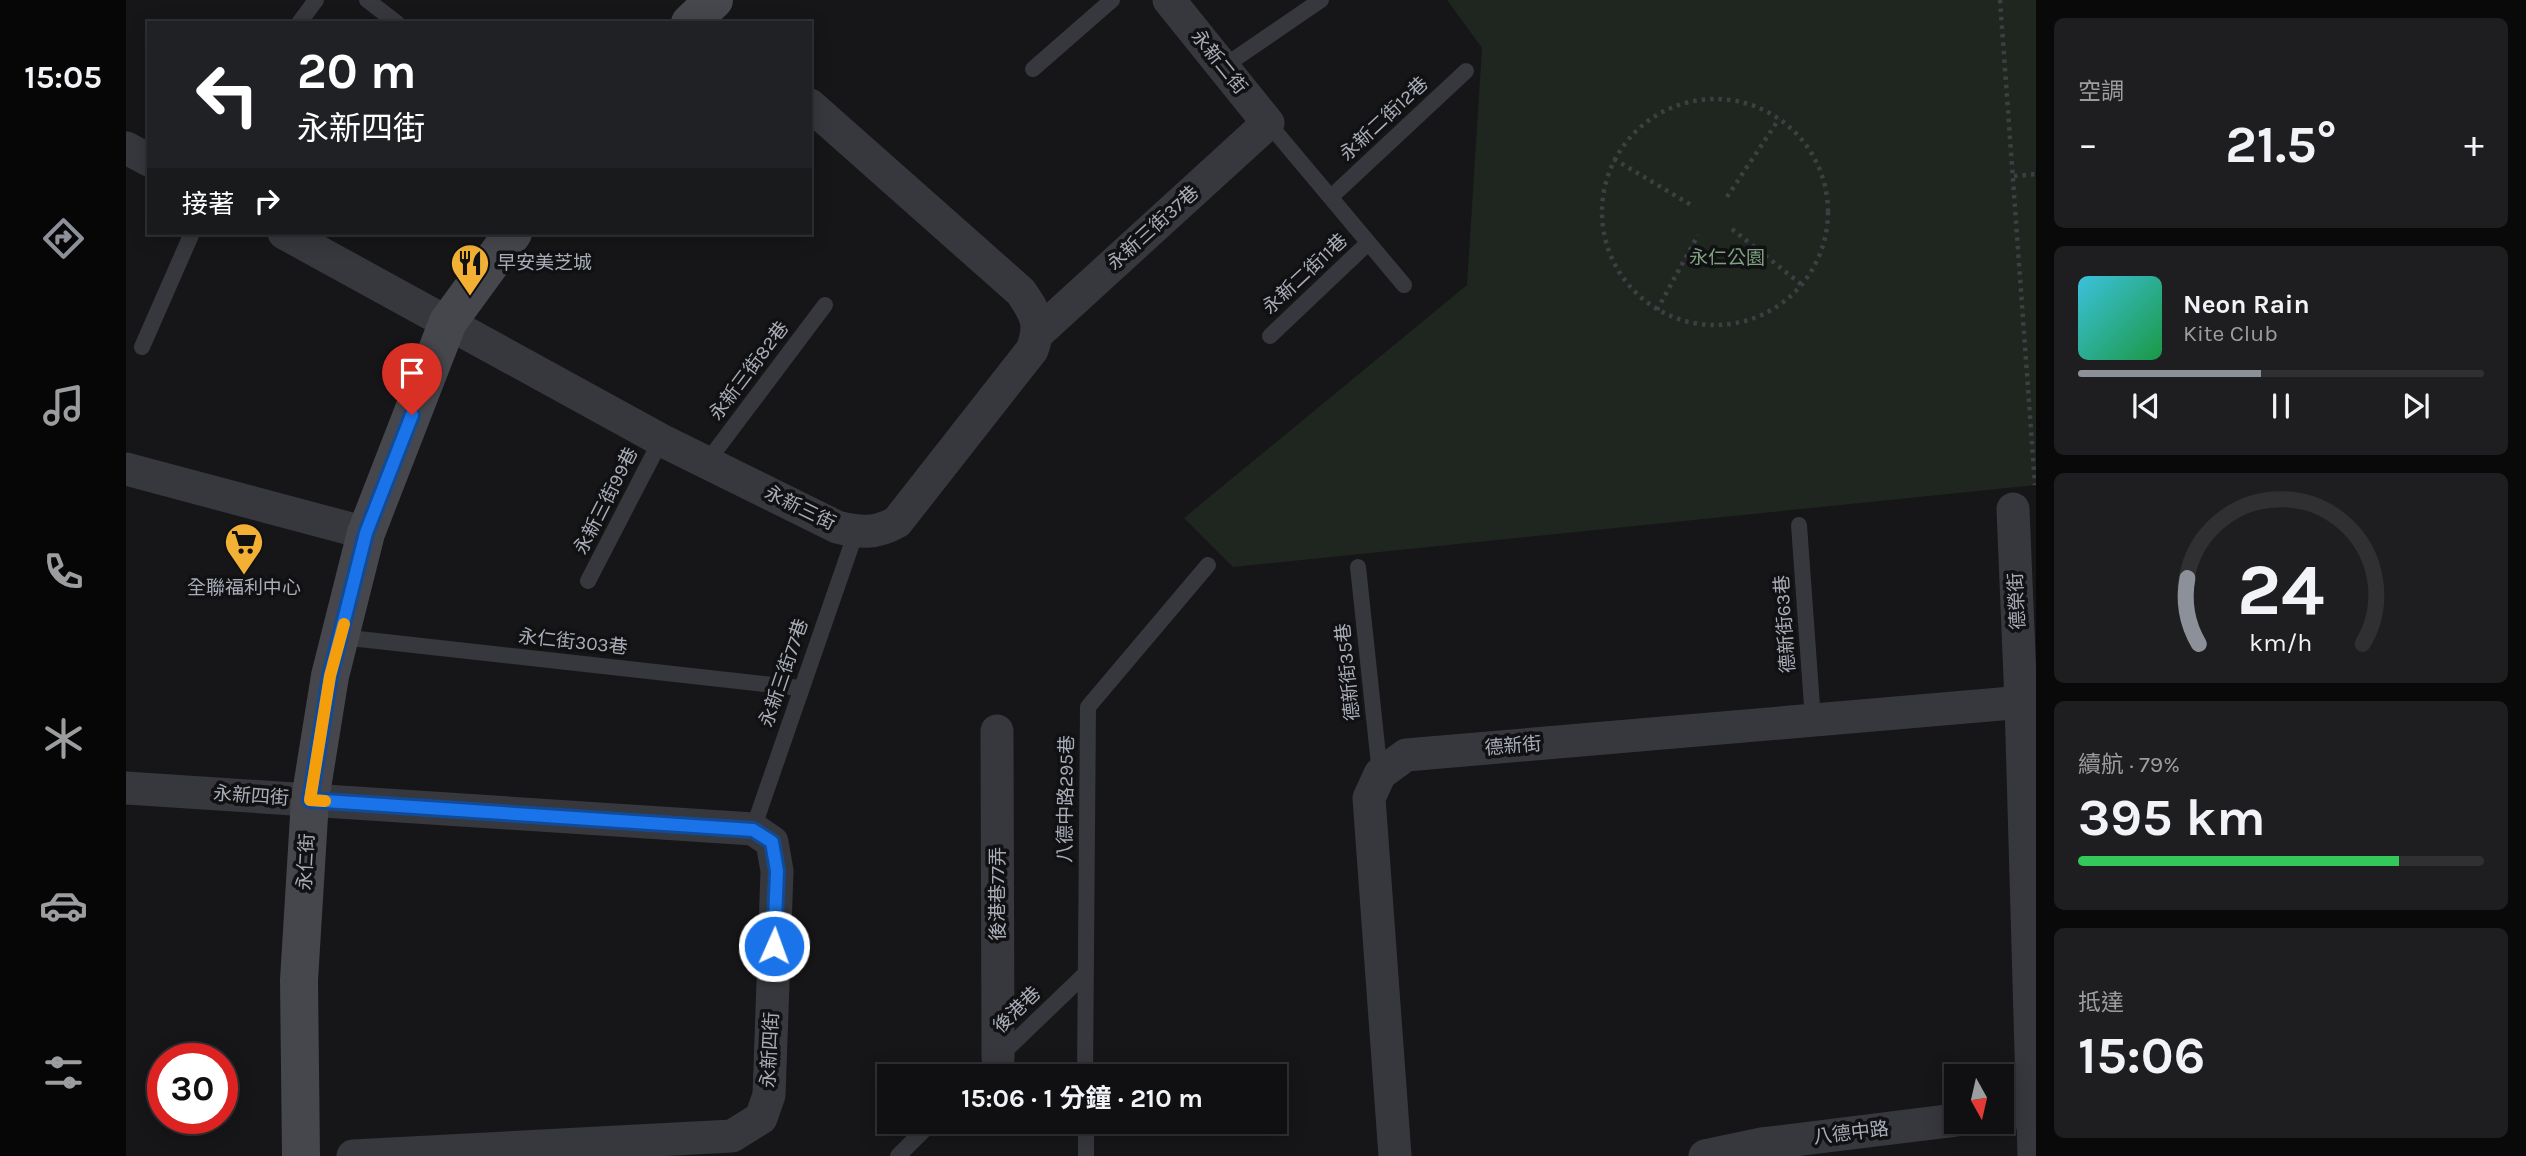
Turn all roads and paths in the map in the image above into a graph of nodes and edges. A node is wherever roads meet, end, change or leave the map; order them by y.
1 (316, 0) edge
2 (367, 0) edge
3 (1112, 0) edge
4 (1169, 0) edge
5 (1321, 0) edge
6 (2000, 0) edge
7 (300, 21) edge
8 (394, 21) edge
9 (1223, 67) junction
10 (1033, 69) dead end
11 (1465, 71) dead end
12 (812, 107) edge
13 (1779, 119) junction
14 (1268, 123) junction
15 (126, 148) edge
16 (147, 159) edge
17 (1614, 159) junction
18 (2036, 174) edge
19 (2014, 176) junction
20 (1727, 197) dead end
21 (1331, 198) junction
22 (1691, 205) dead end
23 (1732, 229) dead end
24 (191, 235) edge
25 (288, 235) edge
26 (512, 235) edge
27 (1698, 236) dead end
28 (1368, 243) junction
29 (1404, 285) dead end
30 (1802, 285) junction
31 (825, 305) dead end
32 (1657, 310) junction
33 (448, 322) junction
34 (1039, 332) junction
35 (1270, 336) dead end
36 (142, 347) dead end
37 (662, 440) junction
38 (707, 462) junction
39 (126, 469) edge
40 (2035, 485) edge
41 (2012, 509) dead end
42 (1799, 525) dead end
43 (856, 531) junction
44 (366, 533) junction
45 (1208, 565) dead end
46 (1358, 567) dead end
47 (588, 581) dead end
48 (341, 637) junction
49 (800, 688) junction
50 (2029, 701) edge
51 (1813, 720) junction
52 (997, 731) dead end
53 (1380, 774) junction
54 (126, 788) edge
55 (310, 800) junction
56 (753, 830) junction
57 (1085, 974) junction
58 (989, 1064) edge
59 (992, 1064) edge
60 (1085, 1064) edge
61 (2024, 1111) edge
62 (1944, 1122) edge
63 (920, 1134) edge
64 (1086, 1134) edge
65 (1763, 1150) edge
66 (301, 1156) edge
67 (354, 1156) edge
68 (898, 1156) edge
69 (1086, 1156) edge
70 (1395, 1156) edge
71 (1705, 1156) edge
72 (2034, 1156) edge

1 - 7 lane
2 - 8 lane
3 - 10 lane
4 - 9 street, 永新二街
5 - 9 lane
6 - 19 path
9 - 14 street, 永新二街
11 - 21 lane, 永新二街12巷
12 - 34 street
13 - 17 path
13 - 20 path
13 - 30 path
14 - 21 lane
14 - 34 street, 永新三街37巷
15 - 16 street
17 - 22 path
17 - 32 path
18 - 19 path
19 - 40 path
21 - 28 lane
23 - 30 path
24 - 36 lane
25 - 33 street, 永新三街
26 - 33 street, 永仁街
27 - 32 path
28 - 29 lane
28 - 35 lane, 永新二街11巷
30 - 32 path
31 - 38 lane, 永新三街82巷
33 - 37 street, 永新三街
33 - 44 street, 永仁街
34 - 43 street, 永新三街
37 - 38 street, 永新三街
37 - 47 lane, 永新三街99巷
38 - 43 street, 永新三街
39 - 44 street
41 - 50 street, 德榮街
42 - 51 lane, 德新街63巷
43 - 49 lane, 永新三街77巷
44 - 48 street, 永仁街
45 - 57 lane, 八德中路295巷
46 - 53 lane, 德新街35巷
48 - 49 lane, 永仁街303巷
48 - 55 street, 永仁街
49 - 56 lane, 永新三街77巷
50 - 51 street, 德新街
50 - 61 street, 德榮街
51 - 53 street, 德新街
52 - 58 street, 後港巷77弄
53 - 70 street
54 - 55 street, 永新四街
55 - 56 street, 永新四街
55 - 66 street, 永仁街
56 - 67 street, 永新四街
57 - 59 lane, 後港巷
57 - 60 lane, 八德中路295巷
61 - 72 street, 德榮街
62 - 65 street, 八德中路
63 - 68 lane
64 - 69 lane
65 - 71 street, 八德中路

